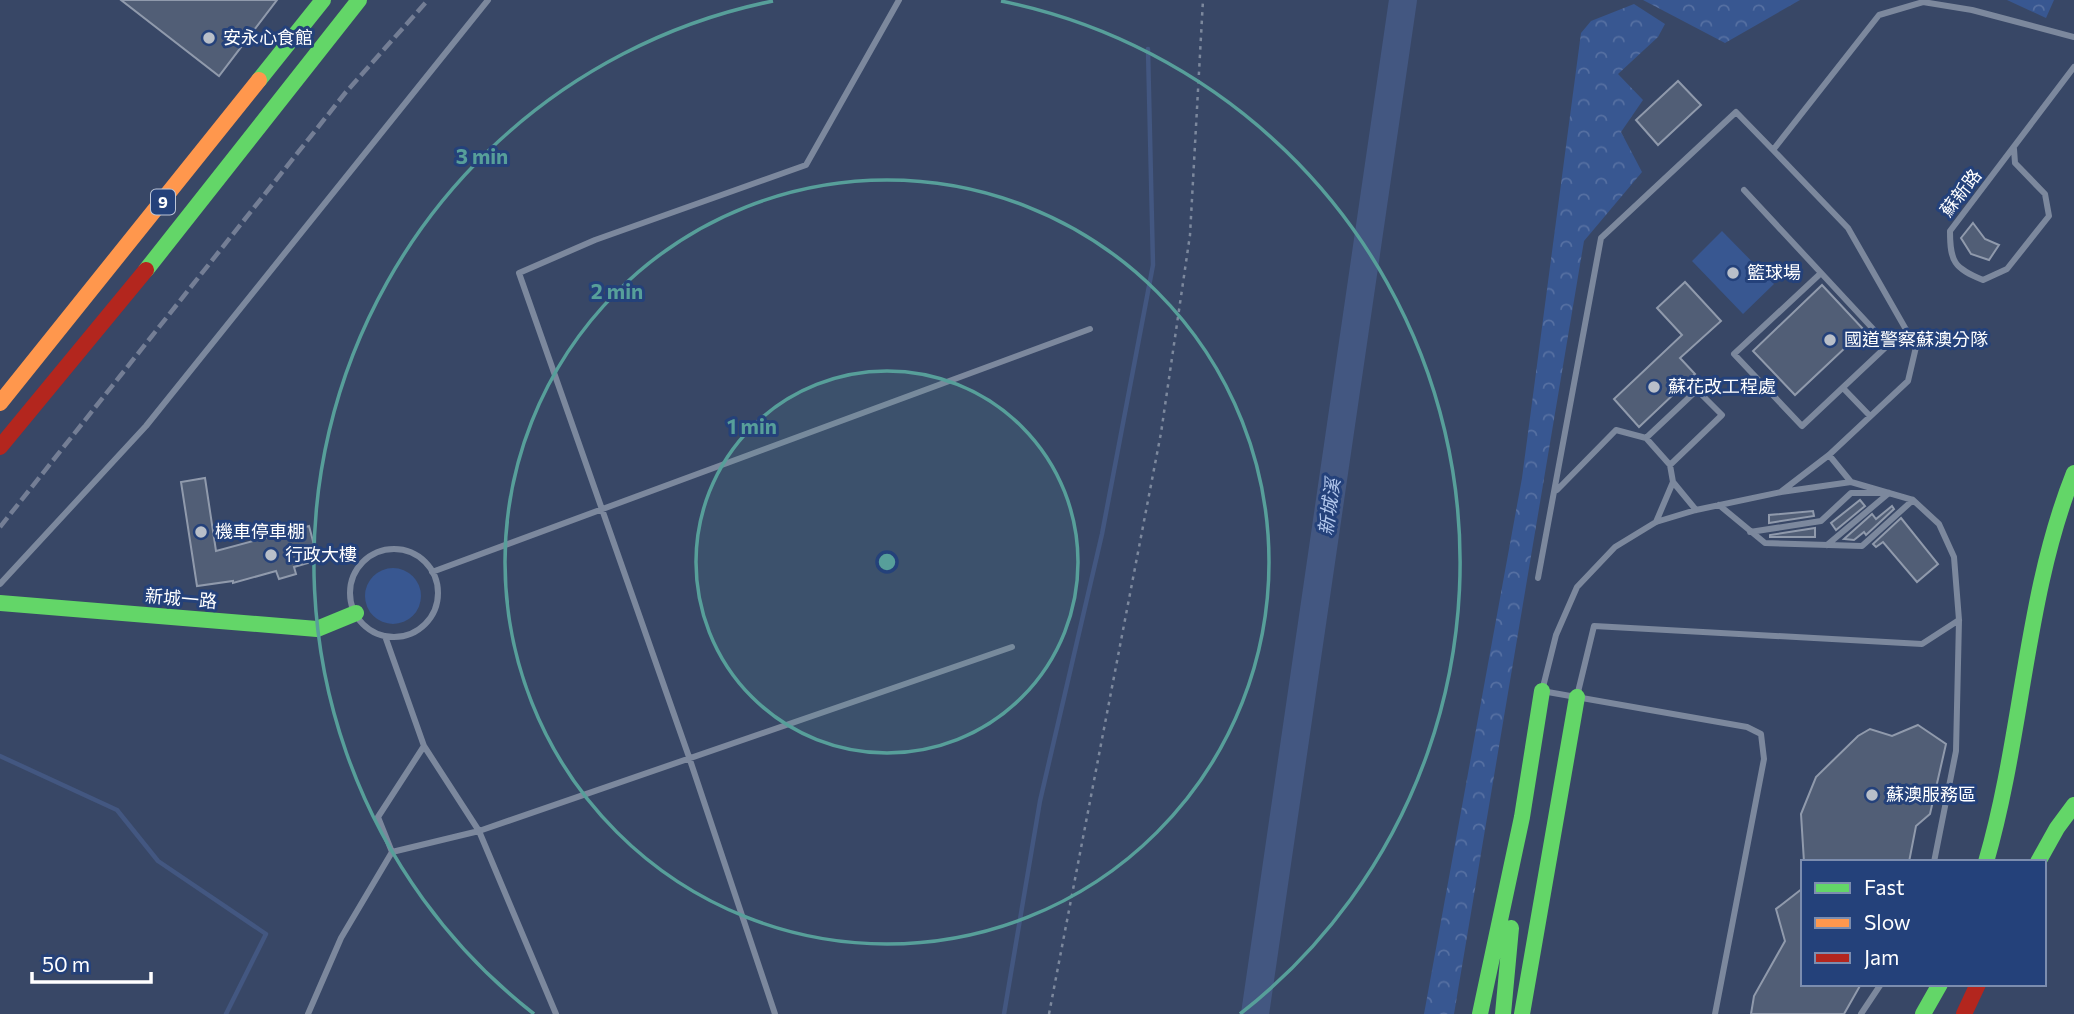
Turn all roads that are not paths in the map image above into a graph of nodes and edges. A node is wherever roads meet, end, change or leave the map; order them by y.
1 (323, 0) edge
2 (359, 0) edge
3 (488, 0) edge
4 (899, 0) edge
5 (2074, 37) edge
6 (2074, 67) edge
7 (2014, 149) junction
8 (1773, 150) junction
9 (1744, 190) dead end
10 (147, 222) junction
11 (170, 240) junction
12 (1821, 273) junction
13 (1090, 329) dead end
14 (1843, 387) junction
15 (0, 403) edge
16 (1870, 416) junction
17 (1646, 438) junction
18 (0, 447) edge
19 (1829, 455) junction
20 (1670, 465) junction
21 (2074, 473) edge
22 (1673, 481) junction
23 (1851, 482) junction
24 (1556, 491) junction
25 (1781, 492) junction
26 (1889, 493) junction
27 (1913, 500) junction
28 (1719, 505) junction
29 (601, 509) junction
30 (1696, 510) junction
31 (1656, 522) junction
32 (1751, 532) junction
33 (1828, 545) junction
34 (432, 572) junction
35 (1538, 578) dead end
36 (0, 584) edge
37 (0, 603) edge
38 (356, 613) junction
39 (1959, 620) junction
40 (385, 636) junction
41 (1012, 647) dead end
42 (1542, 691) junction
43 (1577, 697) junction
44 (424, 746) junction
45 (689, 757) junction
46 (2074, 805) edge
47 (1522, 817) junction
48 (479, 831) junction
49 (392, 852) junction
50 (1934, 860) edge
51 (1987, 860) edge
52 (2039, 860) edge
53 (1880, 986) edge
54 (1941, 986) edge
55 (1941, 986) edge
56 (1977, 986) edge
57 (1985, 986) edge
58 (308, 1014) edge
59 (556, 1014) edge
60 (775, 1014) edge
61 (1480, 1014) edge
62 (1503, 1014) edge
63 (1525, 1014) edge
64 (1715, 1014) edge
65 (1861, 1014) edge
66 (1923, 1014) edge
67 (1932, 1014) edge
68 (1964, 1014) edge
69 (1974, 1014) edge

1 - 10 main road, 9
2 - 11 main road, 9
3 - 36 lane
4 - 29 lane
5 - 8 lane
6 - 7 lane, 蘇新路
7 - 7 lane, 蘇新路
8 - 16 lane
8 - 24 lane
9 - 12 lane
10 - 11 main road
10 - 15 main road, 9
11 - 18 main road, 9
12 - 14 lane
12 - 14 lane
13 - 29 lane
14 - 16 lane
16 - 19 lane
17 - 20 lane
17 - 20 lane
17 - 24 lane
19 - 23 lane
19 - 25 lane
20 - 22 lane
21 - 51 main road
22 - 30 lane
22 - 31 lane
23 - 25 lane
23 - 26 lane
24 - 35 lane
25 - 28 lane
26 - 27 lane
26 - 32 lane
26 - 33 lane
27 - 33 lane
27 - 39 lane
28 - 30 lane
28 - 32 lane
29 - 34 lane
29 - 45 lane
30 - 31 lane
31 - 42 lane
32 - 33 lane
34 - 38 lane
34 - 40 lane
37 - 38 main road, 新城一路
38 - 40 lane
39 - 43 lane
39 - 50 lane
40 - 44 lane
41 - 45 lane
42 - 43 lane
42 - 47 main road
43 - 63 main road
43 - 64 lane
44 - 48 lane
44 - 49 lane
45 - 48 lane
45 - 60 lane
46 - 52 main road
47 - 61 main road
47 - 62 main road
48 - 49 lane
48 - 59 lane
49 - 58 lane
53 - 65 lane
54 - 66 main road
55 - 67 main road
56 - 68 main road
57 - 69 main road

